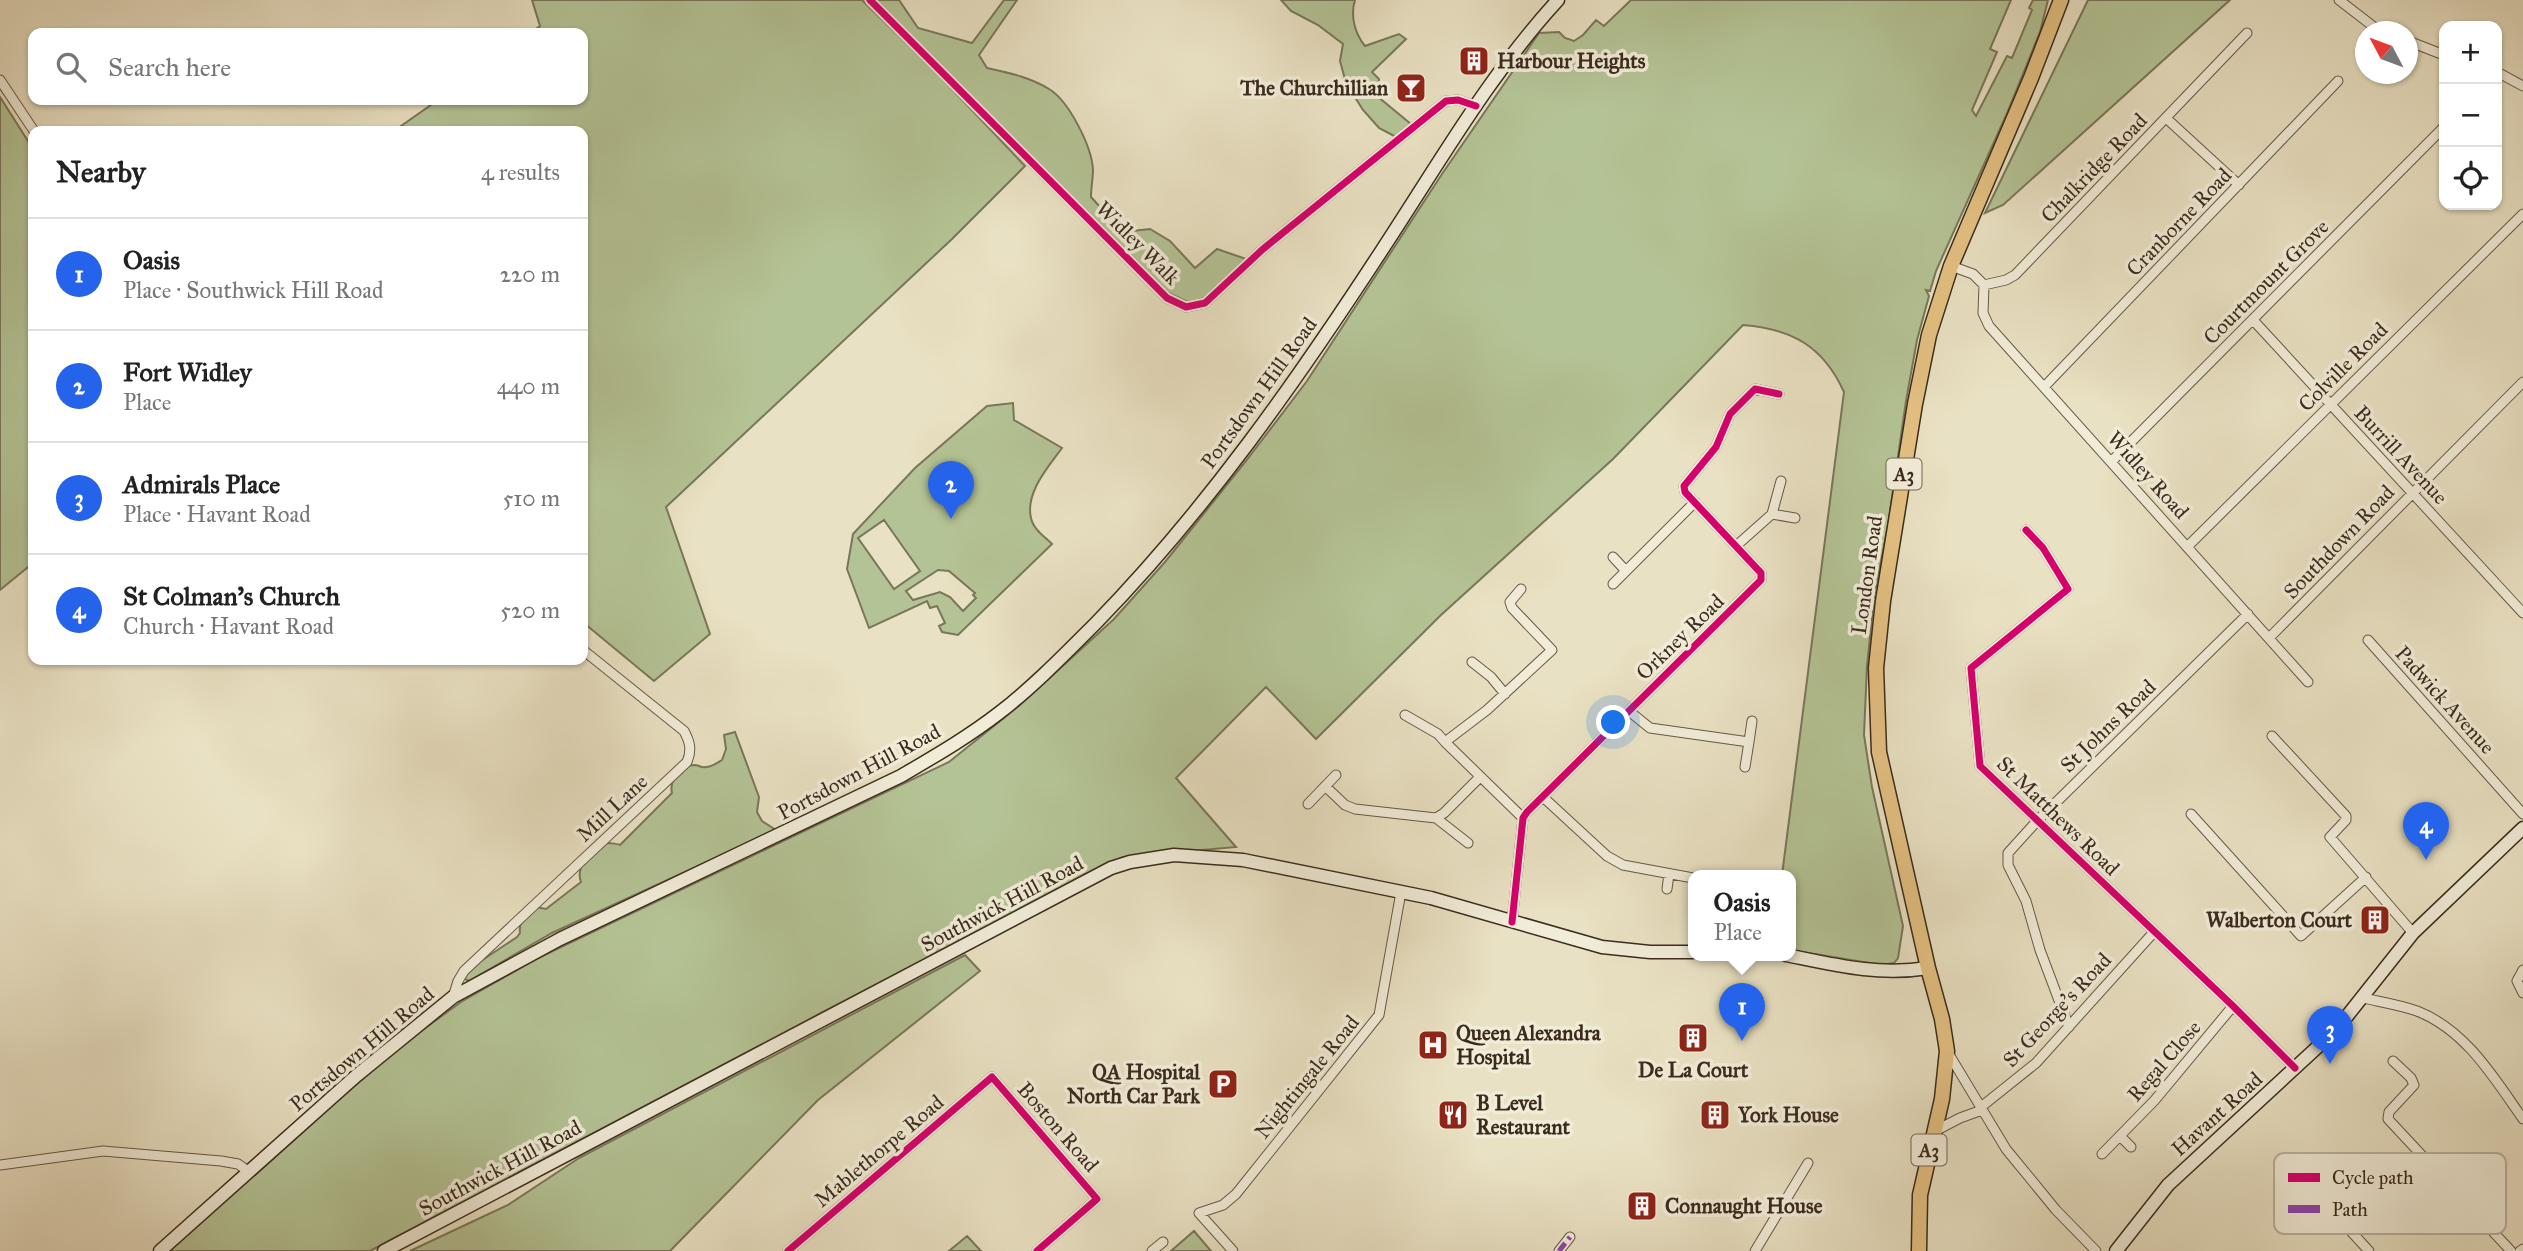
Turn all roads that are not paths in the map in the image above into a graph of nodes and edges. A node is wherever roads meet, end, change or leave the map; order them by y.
1 (870, 0) edge
2 (1558, 0) edge
3 (2061, 0) edge
4 (2339, 0) edge
5 (2366, 21) edge
6 (2247, 33) dead end
7 (2418, 45) edge
8 (2439, 53) edge
9 (2502, 76) edge
10 (0, 80) edge
11 (2338, 81) dead end
12 (2523, 86) edge
13 (1476, 106) junction
14 (2166, 118) junction
15 (31, 126) edge
16 (2439, 132) edge
17 (2239, 185) junction
18 (2523, 214) edge
19 (1951, 266) junction
20 (1984, 285) junction
21 (2253, 320) junction
22 (2523, 382) edge
23 (2044, 387) junction
24 (1779, 394) dead end
25 (2330, 404) junction
26 (2112, 461) junction
27 (1781, 481) dead end
28 (2412, 493) junction
29 (1695, 502) junction
30 (1772, 514) junction
31 (1796, 518) dead end
32 (2026, 530) dead end
33 (1736, 546) junction
34 (2188, 546) junction
35 (1613, 557) dead end
36 (1626, 571) junction
37 (1613, 584) dead end
38 (1521, 589) dead end
39 (2523, 613) edge
40 (2248, 614) junction
41 (2269, 638) junction
42 (2368, 640) dead end
43 (588, 654) edge
44 (1472, 662) dead end
45 (2308, 682) dead end
46 (1505, 694) junction
47 (1629, 710) junction
48 (1405, 715) dead end
49 (1752, 721) dead end
50 (2272, 736) dead end
51 (1445, 742) junction
52 (1749, 742) junction
53 (1745, 767) dead end
54 (1336, 775) dead end
55 (1480, 777) junction
56 (1325, 786) junction
57 (1543, 797) junction
58 (1308, 804) dead end
59 (2191, 814) dead end
60 (2523, 814) edge
61 (1436, 818) junction
62 (1523, 818) junction
63 (2037, 821) junction
64 (2523, 828) edge
65 (1468, 843) dead end
66 (1669, 874) junction
67 (1688, 877) edge
68 (2366, 877) junction
69 (1667, 889) dead end
70 (1401, 892) junction
71 (1513, 922) junction
72 (2154, 932) junction
73 (2413, 933) junction
74 (1688, 952) edge
75 (1796, 957) edge
76 (1928, 968) junction
77 (2523, 970) edge
78 (2522, 992) edge
79 (453, 997) junction
80 (2363, 998) junction
81 (2233, 1006) junction
82 (2068, 1027) junction
83 (1947, 1051) junction
84 (2393, 1061) dead end
85 (2295, 1068) junction
86 (992, 1077) joint
87 (1982, 1108) junction
88 (2523, 1119) edge
89 (1935, 1131) junction
90 (2120, 1136) junction
91 (2131, 1147) dead end
92 (2420, 1153) edge
93 (2102, 1154) dead end
94 (1808, 1163) dead end
95 (0, 1166) edge
96 (248, 1171) junction
97 (2354, 1234) edge
98 (2495, 1234) edge
99 (1570, 1237) dead end
100 (1163, 1242) dead end
101 (160, 1251) edge
102 (384, 1251) edge
103 (789, 1251) edge
104 (1037, 1251) edge
105 (1152, 1251) edge
106 (1233, 1251) edge
107 (1559, 1251) edge
108 (1755, 1251) edge
109 (1919, 1251) edge
110 (2096, 1251) edge
111 (2116, 1251) edge
112 (2370, 1251) edge
113 (2511, 1251) edge

1 - 13 street, Widley Walk
2 - 13 main road, Portsdown Hill Road
3 - 19 main road, London Road / A3
4 - 5 street
6 - 14 street, Chalkridge Road
7 - 8 street
9 - 12 street
10 - 15 street
11 - 17 street, Cranborne Road
13 - 79 main road, Portsdown Hill Road
14 - 17 street
14 - 20 street, Chalkridge Road
16 - 21 street, Courtmount Grove
17 - 23 street, Cranborne Road
18 - 25 street, Colville Road
19 - 20 street
19 - 76 main road, London Road / A3
20 - 23 street, Widley Road
21 - 25 street, Burrill Avenue
21 - 26 street, Courtmount Grove
22 - 28 street, Southdown Road
23 - 26 street, Widley Road
24 - 29 street
25 - 28 street, Burrill Avenue
25 - 34 street, Colville Road
26 - 34 street, Widley Road
27 - 30 street
28 - 39 street, Burrill Avenue
28 - 41 street, Southdown Road
29 - 33 street, Orkney Road
29 - 36 street
30 - 31 street
30 - 33 street
32 - 63 street, St Matthews Road
33 - 47 street, Orkney Road
34 - 40 street, Widley Road
35 - 36 street
36 - 37 street
38 - 46 street
40 - 41 street, Widley Road
40 - 63 street, St Johns Road
41 - 45 street, Widley Road
42 - 60 street, Padwick Avenue
43 - 79 street, Mill Lane
44 - 46 street
46 - 51 street
47 - 52 street
47 - 57 street, Orkney Road
48 - 51 street
49 - 52 street
50 - 68 street
51 - 55 street
52 - 53 street
54 - 56 street
55 - 61 street
55 - 62 street
56 - 58 street
56 - 61 street
57 - 62 street, Orkney Road
57 - 66 street
59 - 68 street
61 - 65 street
62 - 71 street
63 - 72 street, St Matthews Road
63 - 82 street, St Johns Road
64 - 73 main road, Havant Road
66 - 67 street
66 - 69 street
68 - 73 street
70 - 71 main road, Southwick Hill Road
70 - 102 main road, Southwick Hill Road
70 - 106 street, Nightingale Road
71 - 74 main road, Southwick Hill Road
72 - 81 street, St Matthews Road
72 - 82 street, St George's Road
73 - 80 main road, Havant Road
75 - 76 main road
76 - 83 main road, London Road / A3
77 - 78 street
79 - 96 main road, Portsdown Hill Road
80 - 85 main road, Havant Road
80 - 88 street
81 - 85 street, St Matthews Road
81 - 90 street, Regal Close
82 - 87 street, St George's Road
83 - 87 street
83 - 89 main road, A3
84 - 92 street
85 - 111 main road, Havant Road
86 - 103 street, Mablethorpe Road
86 - 104 street, Boston Road
87 - 89 street, St George's Road
87 - 110 street
89 - 109 main road, A3
90 - 91 street
90 - 93 street, Regal Close
94 - 108 street
95 - 96 street
96 - 101 main road, Portsdown Hill Road
97 - 112 street
98 - 113 street
99 - 107 street
100 - 105 street

